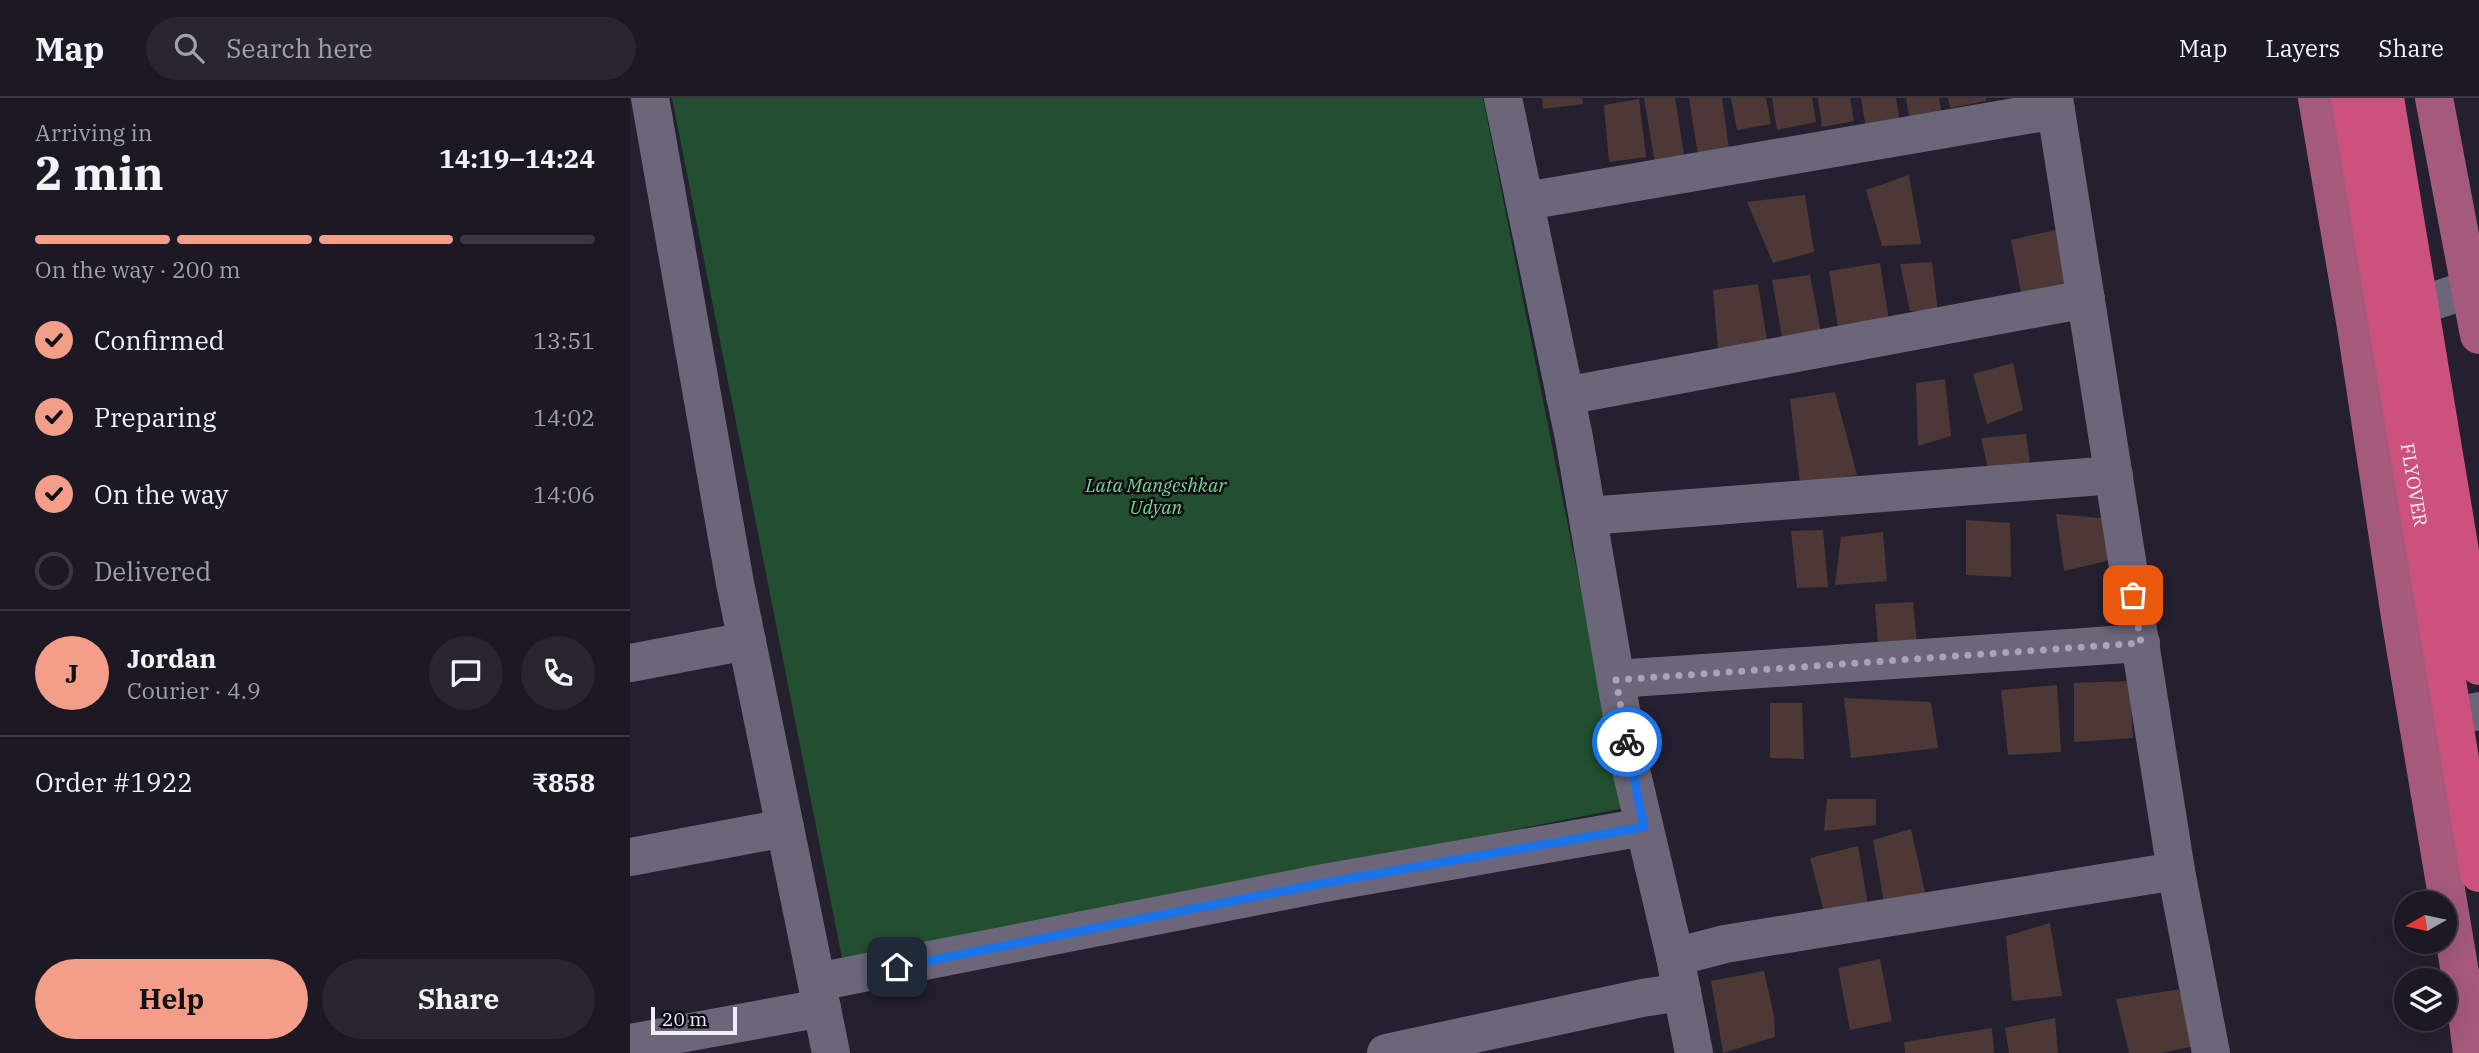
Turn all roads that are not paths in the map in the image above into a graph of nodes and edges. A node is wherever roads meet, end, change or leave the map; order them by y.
1 (650, 98) edge
2 (1503, 98) edge
3 (2317, 98) edge
4 (2350, 98) edge
5 (2385, 98) edge
6 (2434, 98) edge
7 (2055, 104) edge
8 (1526, 201) junction
9 (2475, 287) edge
10 (2086, 299) junction
11 (2356, 327) junction
12 (2479, 335) edge
13 (1565, 396) junction
14 (2114, 475) junction
15 (1588, 516) junction
16 (747, 641) junction
17 (2141, 643) junction
18 (630, 663) edge
19 (2479, 666) edge
20 (1616, 680) junction
21 (2479, 711) edge
22 (2418, 725) junction
23 (1644, 827) junction
24 (785, 828) junction
25 (630, 857) edge
26 (2176, 871) junction
27 (2479, 873) edge
28 (1678, 975) junction
29 (819, 995) junction
30 (630, 1043) edge
31 (1459, 1045) edge
32 (831, 1053) edge
33 (1386, 1053) edge
34 (1694, 1053) edge
35 (2211, 1053) edge
36 (2472, 1053) edge

1 - 16 street
2 - 8 street
3 - 11 main road
4 - 27 highway, FLYOVER
5 - 19 highway, FLYOVER
6 - 9 main road
7 - 8 street
7 - 10 street
8 - 13 street
9 - 11 street
9 - 12 main road
10 - 13 street
10 - 14 street
11 - 22 main road
13 - 15 street
14 - 15 street
14 - 17 street
15 - 20 street
16 - 18 street
16 - 24 street
17 - 20 street
17 - 26 street
20 - 23 street
21 - 22 street
22 - 36 main road
23 - 28 street
23 - 29 street
24 - 25 street
24 - 29 street
26 - 28 street
26 - 35 street
28 - 31 street
28 - 34 street
29 - 30 street
29 - 32 street
31 - 33 street

